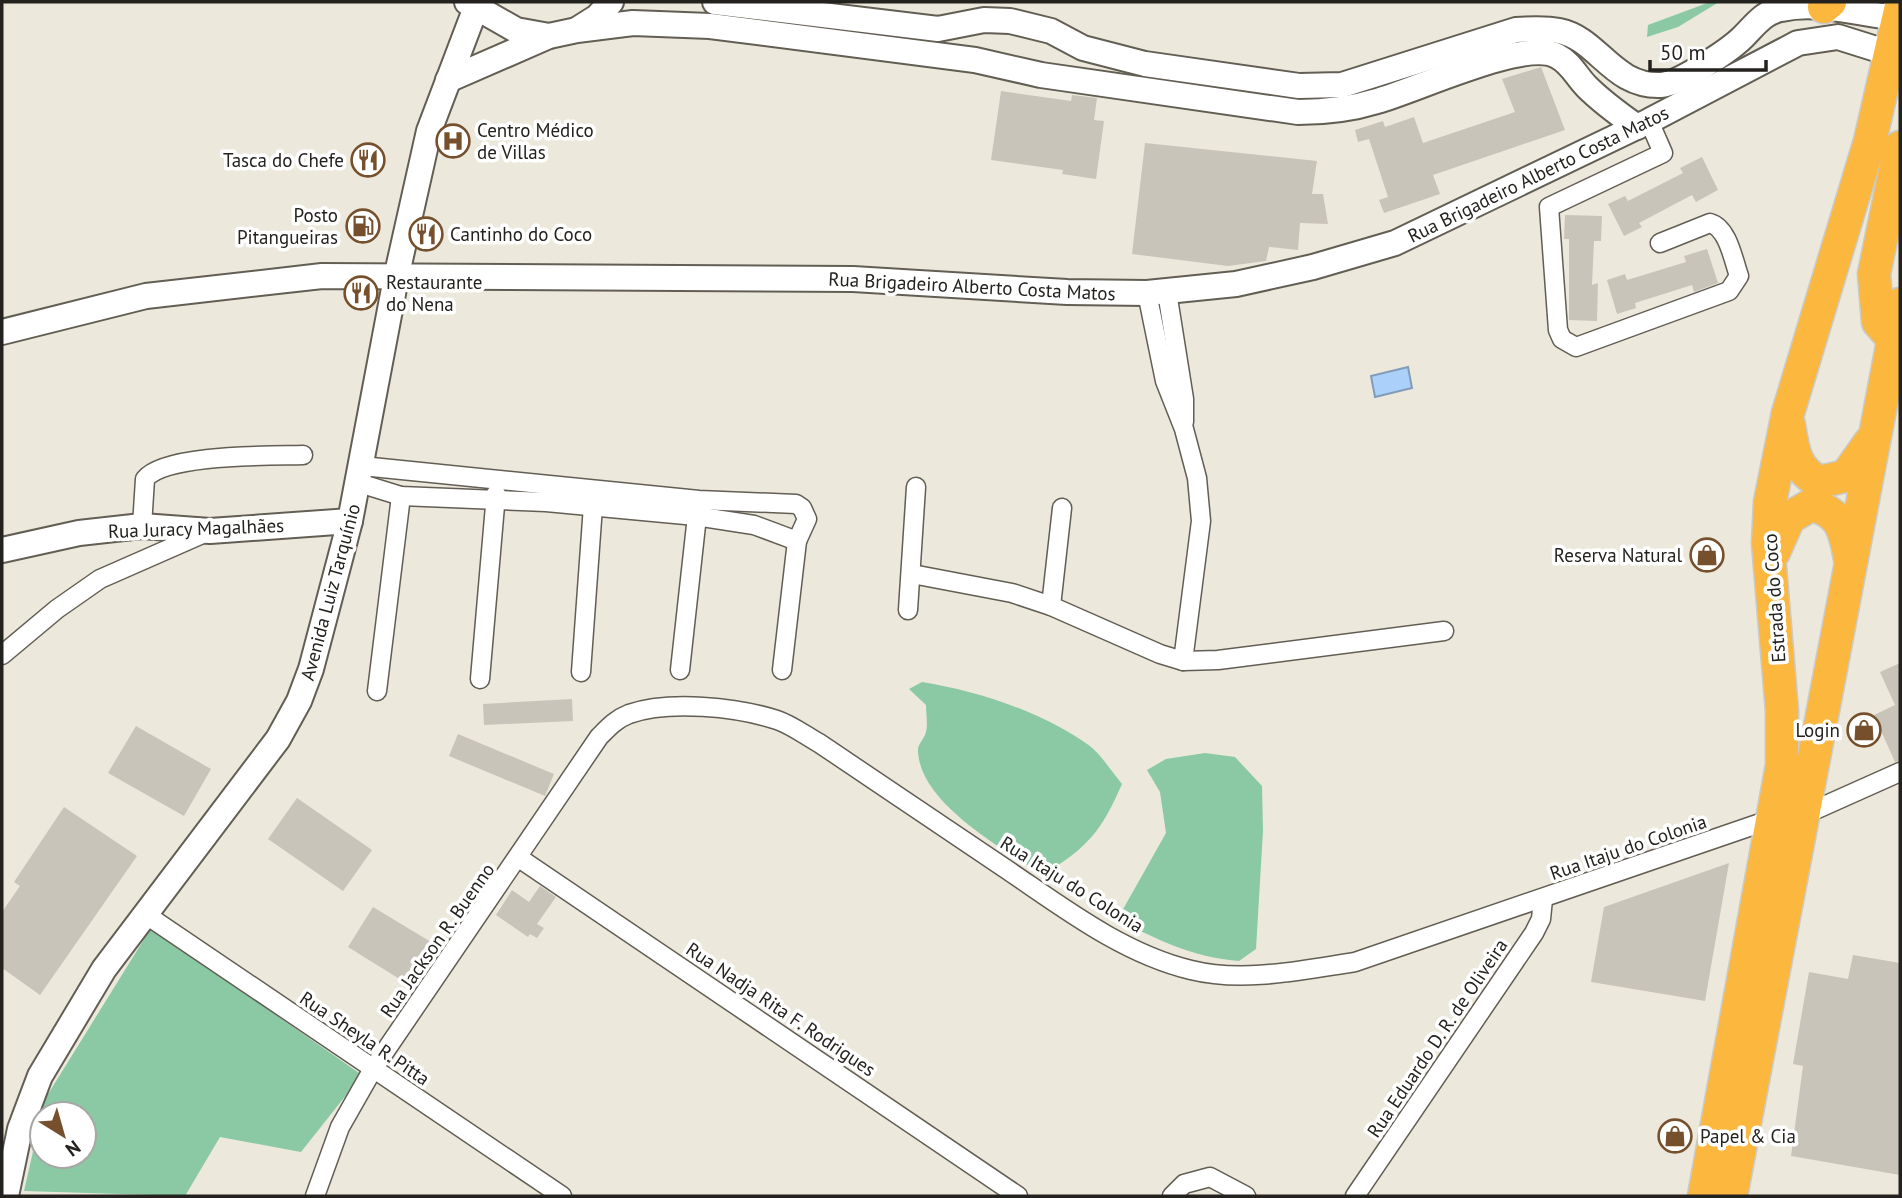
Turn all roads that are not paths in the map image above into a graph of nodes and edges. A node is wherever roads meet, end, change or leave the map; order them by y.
1 (611, 2) edge
2 (715, 2) edge
3 (1827, 4) edge
4 (483, 7) edge
5 (1790, 8) junction
6 (1900, 16) edge
7 (984, 20) junction
8 (577, 30) junction
9 (1051, 31) junction
10 (549, 36) junction
11 (1798, 43) junction
12 (1892, 54) junction
13 (975, 60) junction
14 (1041, 75) junction
15 (448, 80) junction
16 (1585, 85) junction
17 (1643, 124) junction
18 (1600, 143) junction
19 (1900, 147) edge
20 (1660, 243) dead end
21 (396, 278) junction
22 (1157, 293) junction
23 (1900, 304) edge
24 (2, 332) edge
25 (1893, 339) junction
26 (1788, 413) junction
27 (1874, 433) junction
28 (303, 455) dead end
29 (436, 473) junction
30 (360, 475) junction
31 (498, 479) junction
32 (546, 484) junction
33 (916, 487) dead end
34 (401, 496) junction
35 (429, 498) junction
36 (546, 502) junction
37 (495, 503) junction
38 (593, 506) junction
39 (697, 508) junction
40 (1062, 508) dead end
41 (350, 521) junction
42 (142, 526) junction
43 (210, 531) junction
44 (797, 541) junction
45 (2, 550) edge
46 (1770, 561) junction
47 (1852, 567) junction
48 (912, 574) junction
49 (1051, 606) junction
50 (908, 610) dead end
51 (1444, 631) dead end
52 (2, 655) edge
53 (1184, 661) junction
54 (680, 670) dead end
55 (782, 670) dead end
56 (581, 672) dead end
57 (480, 678) dead end
58 (377, 691) dead end
59 (1900, 772) edge
60 (1806, 814) junction
61 (1772, 820) junction
62 (519, 858) junction
63 (1543, 899) junction
64 (145, 914) junction
65 (373, 1069) junction
66 (6, 1196) edge
67 (315, 1196) edge
68 (562, 1196) edge
69 (1018, 1196) edge
70 (1172, 1196) edge
71 (1246, 1196) edge
72 (1355, 1196) edge
73 (1704, 1196) edge
74 (1731, 1196) edge

1 - 8 street
2 - 7 street
3 - 5 street
3 - 6 street
4 - 10 street
4 - 15 street, Avenida Luiz Tarquínio
5 - 9 street
5 - 11 street
6 - 12 highway, Estrada do Coco
7 - 9 street
7 - 13 street
8 - 10 street
8 - 13 street
9 - 14 street
10 - 15 street
11 - 12 street, Rua Brigadeiro Alberto Costa Matos
11 - 17 street, Rua Brigadeiro Alberto Costa Matos
12 - 26 highway, Estrada do Coco
13 - 14 street
14 - 16 street
15 - 21 street, Avenida Luiz Tarquínio
16 - 17 street
16 - 18 street
17 - 18 street, Rua Brigadeiro Alberto Costa Matos
17 - 20 street
18 - 22 street, Rua Brigadeiro Alberto Costa Matos
19 - 25 highway
21 - 22 street, Rua Brigadeiro Alberto Costa Matos
21 - 24 street, Rua Brigadeiro Alberto Costa Matos
21 - 30 street, Avenida Luiz Tarquínio
22 - 53 street
23 - 25 highway
25 - 27 highway
26 - 27 highway
26 - 46 highway, Estrada do Coco
27 - 47 highway
28 - 42 street
29 - 30 street
29 - 31 street
29 - 35 street
30 - 34 street
30 - 41 street, Avenida Luiz Tarquínio
31 - 32 street
31 - 37 street
32 - 36 street
32 - 39 street
33 - 48 street
34 - 35 street
34 - 58 street
35 - 37 street
36 - 37 street
36 - 38 street
37 - 57 street
38 - 39 street
38 - 56 street
39 - 44 street
39 - 44 street
39 - 54 street
40 - 49 street
41 - 43 street, Rua Juracy Magalhães
41 - 64 street, Avenida Luiz Tarquínio
42 - 43 street, Rua Juracy Magalhães
42 - 45 street, Rua Juracy Magalhães
43 - 52 street
44 - 55 street
46 - 47 highway
46 - 61 highway, Estrada do Coco
47 - 60 highway
48 - 49 street
48 - 50 street
49 - 53 street
51 - 53 street
59 - 60 street
60 - 74 highway
61 - 63 street, Rua Itaju do Colonia
61 - 73 highway, Estrada do Coco
62 - 63 street, Rua Itaju do Colonia
62 - 65 street, Rua Jackson R. Buenno
62 - 69 street, Rua Nadja Rita F. Rodrigues
63 - 72 street, Rua Eduardo D. R. de Oliveira
64 - 65 street, Rua Sheyla R. Pitta
64 - 66 street, Avenida Luiz Tarquínio
65 - 67 street, Rua Jackson R. Buenno
65 - 68 street, Rua Sheyla R. Pitta
70 - 71 street

